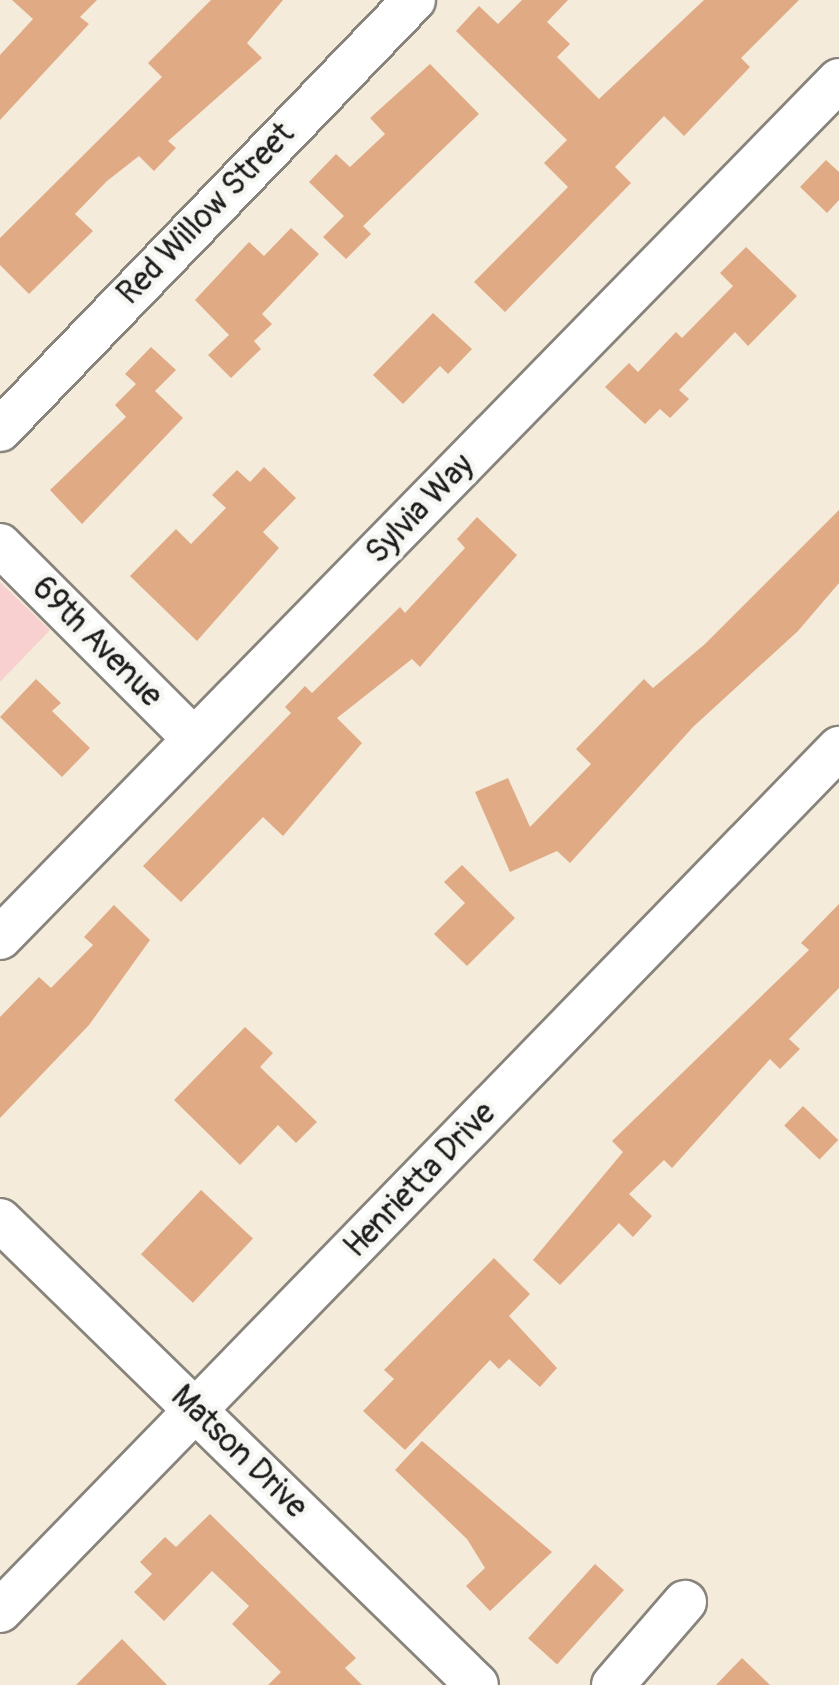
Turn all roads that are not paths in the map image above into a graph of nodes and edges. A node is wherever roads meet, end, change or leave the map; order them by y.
1 (414, 0) edge
2 (839, 80) edge
3 (0, 430) edge
4 (0, 544) edge
5 (194, 740) junction
6 (839, 748) edge
7 (0, 938) edge
8 (0, 1220) edge
9 (195, 1410) junction
10 (685, 1602) dead end
11 (0, 1610) edge
12 (477, 1685) edge
13 (613, 1685) edge

1 - 3 street, Red Willow Street
2 - 5 street, Sylvia Way
4 - 5 street, 69th Avenue
5 - 7 street, Sylvia Way
6 - 9 street, Henrietta Drive
8 - 9 street, Matson Drive
9 - 11 street, Henrietta Drive
9 - 12 street, Matson Drive
10 - 13 street

